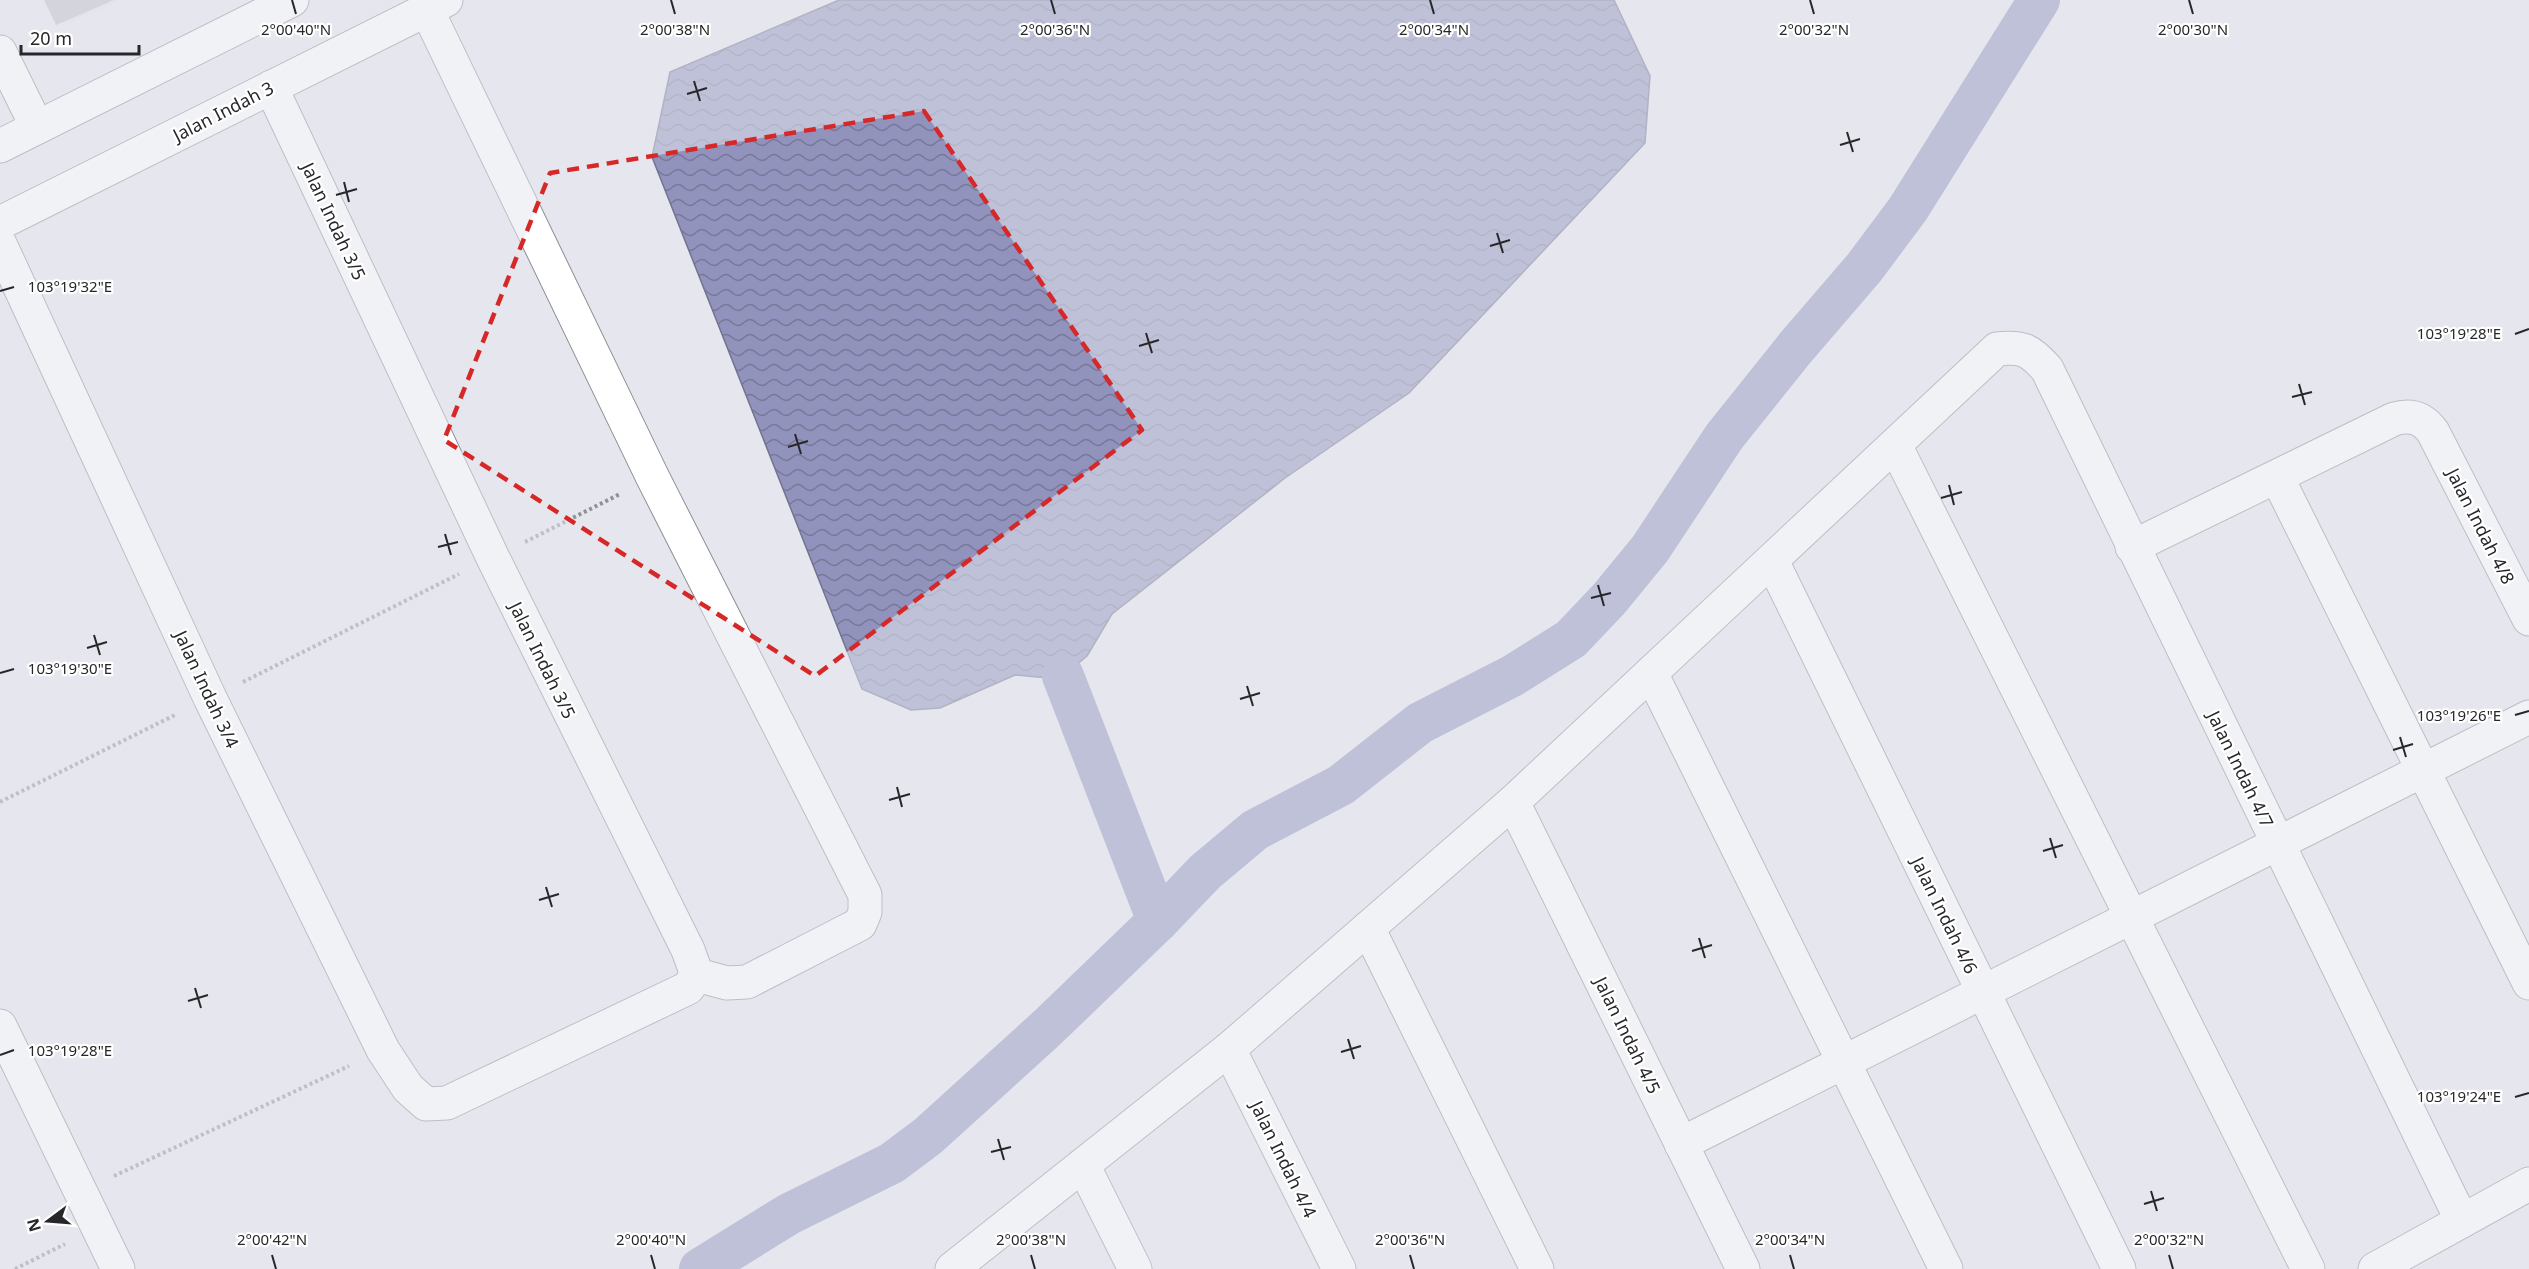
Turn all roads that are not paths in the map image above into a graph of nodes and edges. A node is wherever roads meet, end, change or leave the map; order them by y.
1 (292, 0) edge
2 (436, 5) edge
3 (0, 52) edge
4 (271, 87) junction
5 (37, 128) junction
6 (0, 146) edge
7 (0, 223) edge
8 (0, 244) edge
9 (1895, 445) junction
10 (2277, 477) junction
11 (2132, 547) junction
12 (1772, 561) junction
13 (2529, 619) edge
14 (1652, 674) junction
15 (2529, 717) edge
16 (2423, 770) junction
17 (1513, 802) junction
18 (2277, 844) junction
19 (2132, 917) junction
20 (1368, 928) junction
21 (697, 975) junction
22 (2529, 982) edge
23 (1983, 992) junction
24 (0, 1026) edge
25 (1229, 1049) junction
26 (1844, 1062) junction
27 (1681, 1144) junction
28 (1083, 1165) junction
29 (2529, 1184) edge
30 (2462, 1221) junction
31 (118, 1269) edge
32 (952, 1269) edge
33 (1135, 1269) edge
34 (1339, 1269) edge
35 (1537, 1269) edge
36 (1743, 1269) edge
37 (1946, 1269) edge
38 (2119, 1269) edge
39 (2308, 1269) edge
40 (2375, 1269) edge

1 - 5 street
2 - 4 street, Jalan Indah 3
2 - 21 street
3 - 5 street
4 - 7 street, Jalan Indah 3
4 - 21 street, Jalan Indah 3/5
5 - 6 street
8 - 21 street, Jalan Indah 3/4
9 - 11 street, Jalan Indah 4/7
9 - 12 street
9 - 19 street
10 - 11 street
10 - 13 street, Jalan Indah 4/8
10 - 16 street
11 - 18 street, Jalan Indah 4/7
12 - 14 street
12 - 23 street, Jalan Indah 4/6
14 - 17 street
14 - 26 street
15 - 16 street
16 - 18 street
16 - 22 street
17 - 20 street
17 - 27 street, Jalan Indah 4/5
18 - 19 street
18 - 30 street, Jalan Indah 4/7
19 - 23 street
19 - 39 street
20 - 25 street
20 - 35 street
23 - 26 street
23 - 38 street, Jalan Indah 4/6
24 - 31 street
25 - 28 street
25 - 34 street, Jalan Indah 4/4
26 - 27 street
26 - 37 street
27 - 36 street, Jalan Indah 4/5
28 - 32 street
28 - 33 street
29 - 30 street
30 - 40 street

